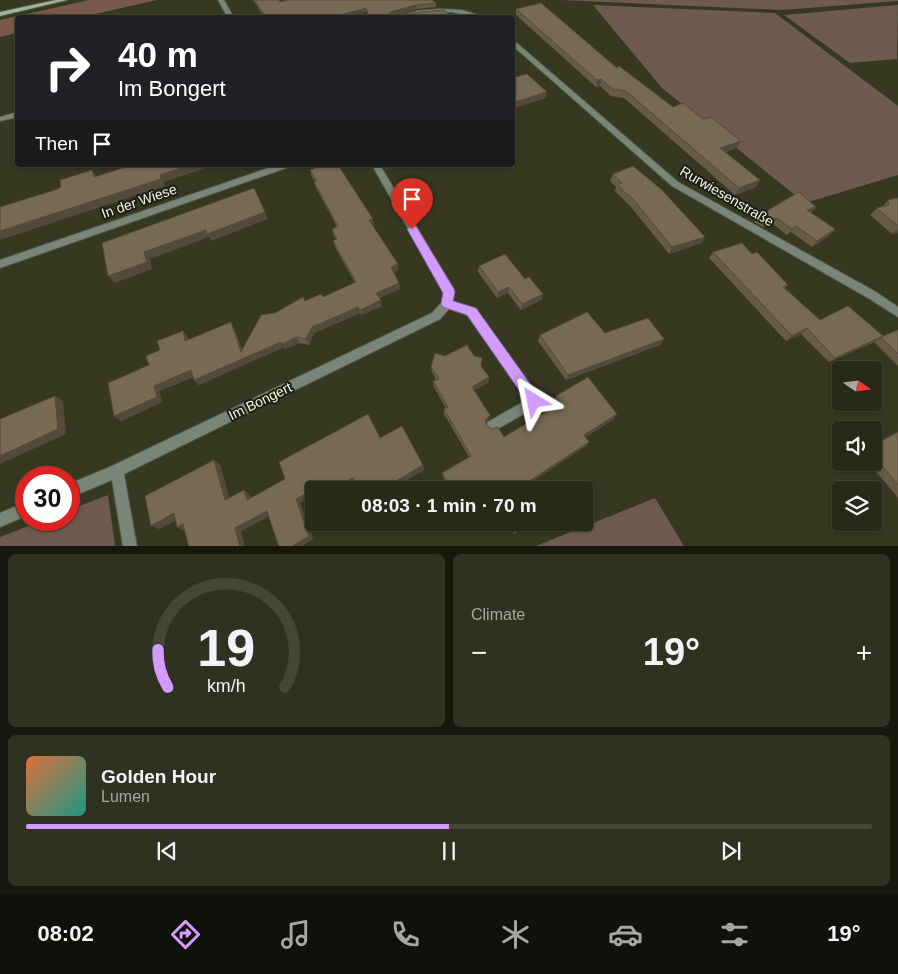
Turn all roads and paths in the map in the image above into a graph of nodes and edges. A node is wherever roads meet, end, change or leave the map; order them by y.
1 (64, 0) edge
2 (221, 0) edge
3 (0, 14) edge
4 (229, 15) edge
5 (407, 15) edge
6 (478, 15) edge
7 (515, 44) edge
8 (15, 115) edge
9 (0, 119) edge
10 (280, 167) edge
11 (377, 167) edge
12 (0, 264) edge
13 (447, 304) junction
14 (898, 313) edge
15 (492, 426) edge
16 (117, 470) junction
17 (80, 486) edge
18 (15, 514) edge
19 (0, 520) edge
20 (130, 546) edge

1 - 3 main road
2 - 4 street
5 - 6 street
7 - 14 street, Rurwiesenstraße
8 - 9 street
10 - 12 street, In der Wiese
11 - 13 street
13 - 15 street
13 - 16 street, Im Bongert
16 - 17 street, Im Bongert
16 - 20 street
18 - 19 street

